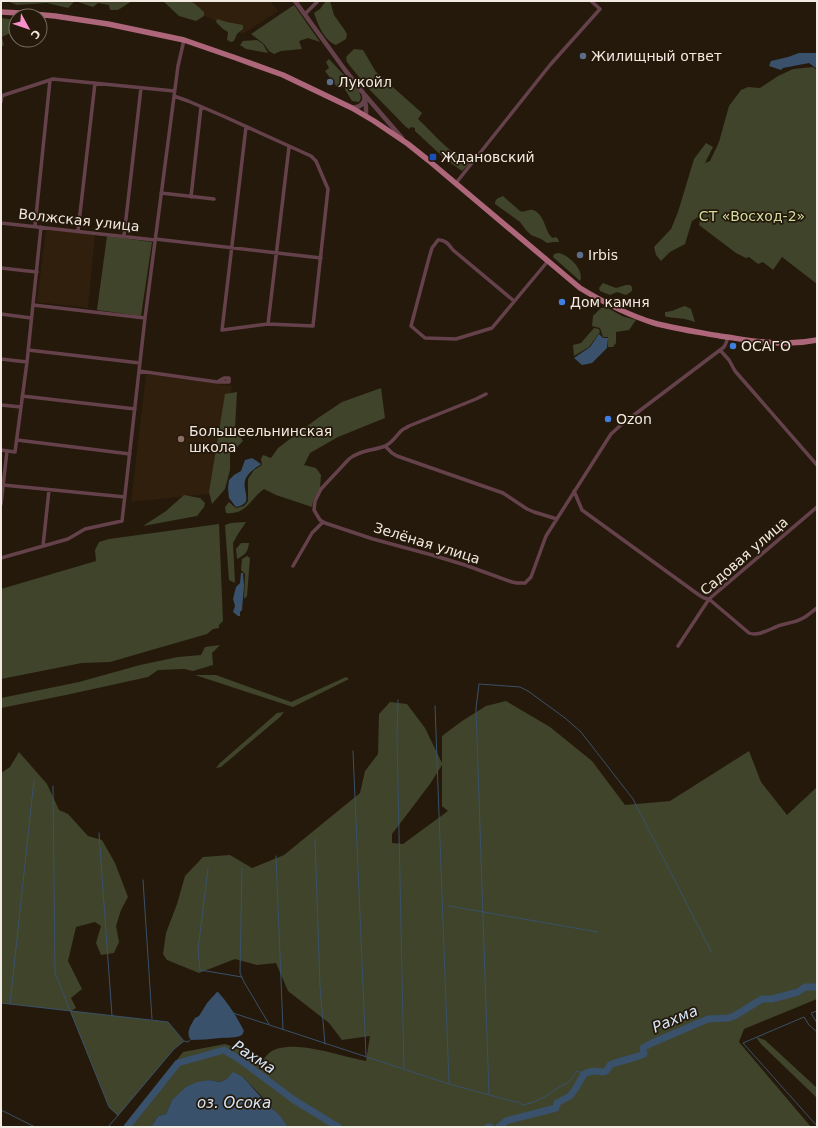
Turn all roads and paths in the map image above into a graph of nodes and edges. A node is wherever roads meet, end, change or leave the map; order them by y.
1 (295, 1) edge
2 (318, 1) edge
3 (591, 1) edge
4 (1, 12) edge
5 (305, 14) junction
6 (184, 40) junction
7 (50, 80) junction
8 (95, 83) junction
9 (141, 88) junction
10 (174, 91) junction
11 (364, 94) junction
12 (1, 96) edge
13 (174, 96) junction
14 (365, 99) junction
15 (1, 102) edge
16 (201, 107) junction
17 (352, 108) junction
18 (366, 116) junction
19 (246, 127) junction
20 (408, 144) junction
21 (289, 146) junction
22 (456, 183) junction
23 (161, 193) junction
24 (191, 197) junction
25 (214, 199) dead end
26 (1, 222) edge
27 (35, 226) junction
28 (41, 227) junction
29 (78, 231) junction
30 (124, 236) junction
31 (155, 239) junction
32 (231, 248) junction
33 (276, 252) junction
34 (321, 258) junction
35 (548, 261) junction
36 (1, 268) edge
37 (36, 272) junction
38 (514, 301) junction
39 (33, 305) junction
40 (1, 314) edge
41 (31, 318) junction
42 (145, 318) junction
43 (268, 324) junction
44 (728, 337) junction
45 (817, 340) edge
46 (28, 350) junction
47 (720, 350) junction
48 (1, 359) edge
49 (27, 362) junction
50 (140, 363) junction
51 (139, 371) junction
52 (217, 382) dead end
53 (486, 394) dead end
54 (22, 396) junction
55 (1, 405) edge
56 (21, 407) junction
57 (135, 409) junction
58 (17, 440) junction
59 (385, 446) junction
60 (1, 450) edge
61 (7, 451) junction
62 (130, 454) junction
63 (817, 465) edge
64 (3, 485) junction
65 (49, 490) junction
66 (574, 491) junction
67 (125, 498) junction
68 (1, 504) edge
69 (817, 507) edge
70 (557, 519) junction
71 (322, 521) junction
72 (43, 546) junction
73 (1, 558) edge
74 (292, 566) dead end
75 (709, 599) junction
76 (817, 608) edge
77 (678, 646) dead end

1 - 5 street
2 - 5 street
3 - 22 street
4 - 6 main road
5 - 11 street
6 - 10 street
6 - 17 main road
7 - 8 street
7 - 12 street
7 - 27 street
8 - 9 street
8 - 29 street
9 - 10 street
9 - 30 street
10 - 13 street
11 - 14 street
11 - 20 street
12 - 15 street
13 - 16 street
13 - 23 street
14 - 17 street
14 - 18 street
16 - 19 street
16 - 24 street
17 - 18 main road
18 - 20 main road
19 - 21 street
19 - 32 street
20 - 22 main road
21 - 33 street
21 - 34 street
22 - 35 main road
23 - 24 street
23 - 31 street
24 - 25 street
26 - 27 street, Волжская улица
27 - 28 street, Волжская улица
28 - 29 street, Волжская улица
28 - 37 street
29 - 30 street, Волжская улица
30 - 31 street, Волжская улица
31 - 32 street, Волжская улица
31 - 42 street
32 - 33 street, Волжская улица
32 - 43 street
33 - 34 street, Волжская улица
33 - 43 street
34 - 43 street
35 - 38 street
35 - 44 main road
36 - 37 street
37 - 39 street
38 - 38 street
39 - 41 street
39 - 42 street
40 - 41 street
41 - 46 street
42 - 50 street
44 - 45 main road
44 - 47 street
46 - 49 street
46 - 50 street
47 - 63 street
47 - 66 street
48 - 49 street
49 - 54 street
50 - 51 street
51 - 52 street
51 - 57 street
53 - 59 street
54 - 56 street
54 - 57 street
55 - 56 street
56 - 58 street
57 - 62 street
58 - 61 street
58 - 62 street
59 - 70 street
59 - 71 street
60 - 61 street
61 - 64 street
62 - 67 street
64 - 65 street
64 - 68 street
65 - 67 street
65 - 72 street
66 - 70 street
66 - 75 street
67 - 72 street
69 - 75 street, Садовая улица
70 - 71 street, Зелёная улица
71 - 74 street
72 - 73 street
75 - 76 street
75 - 77 street, Садовая улица

